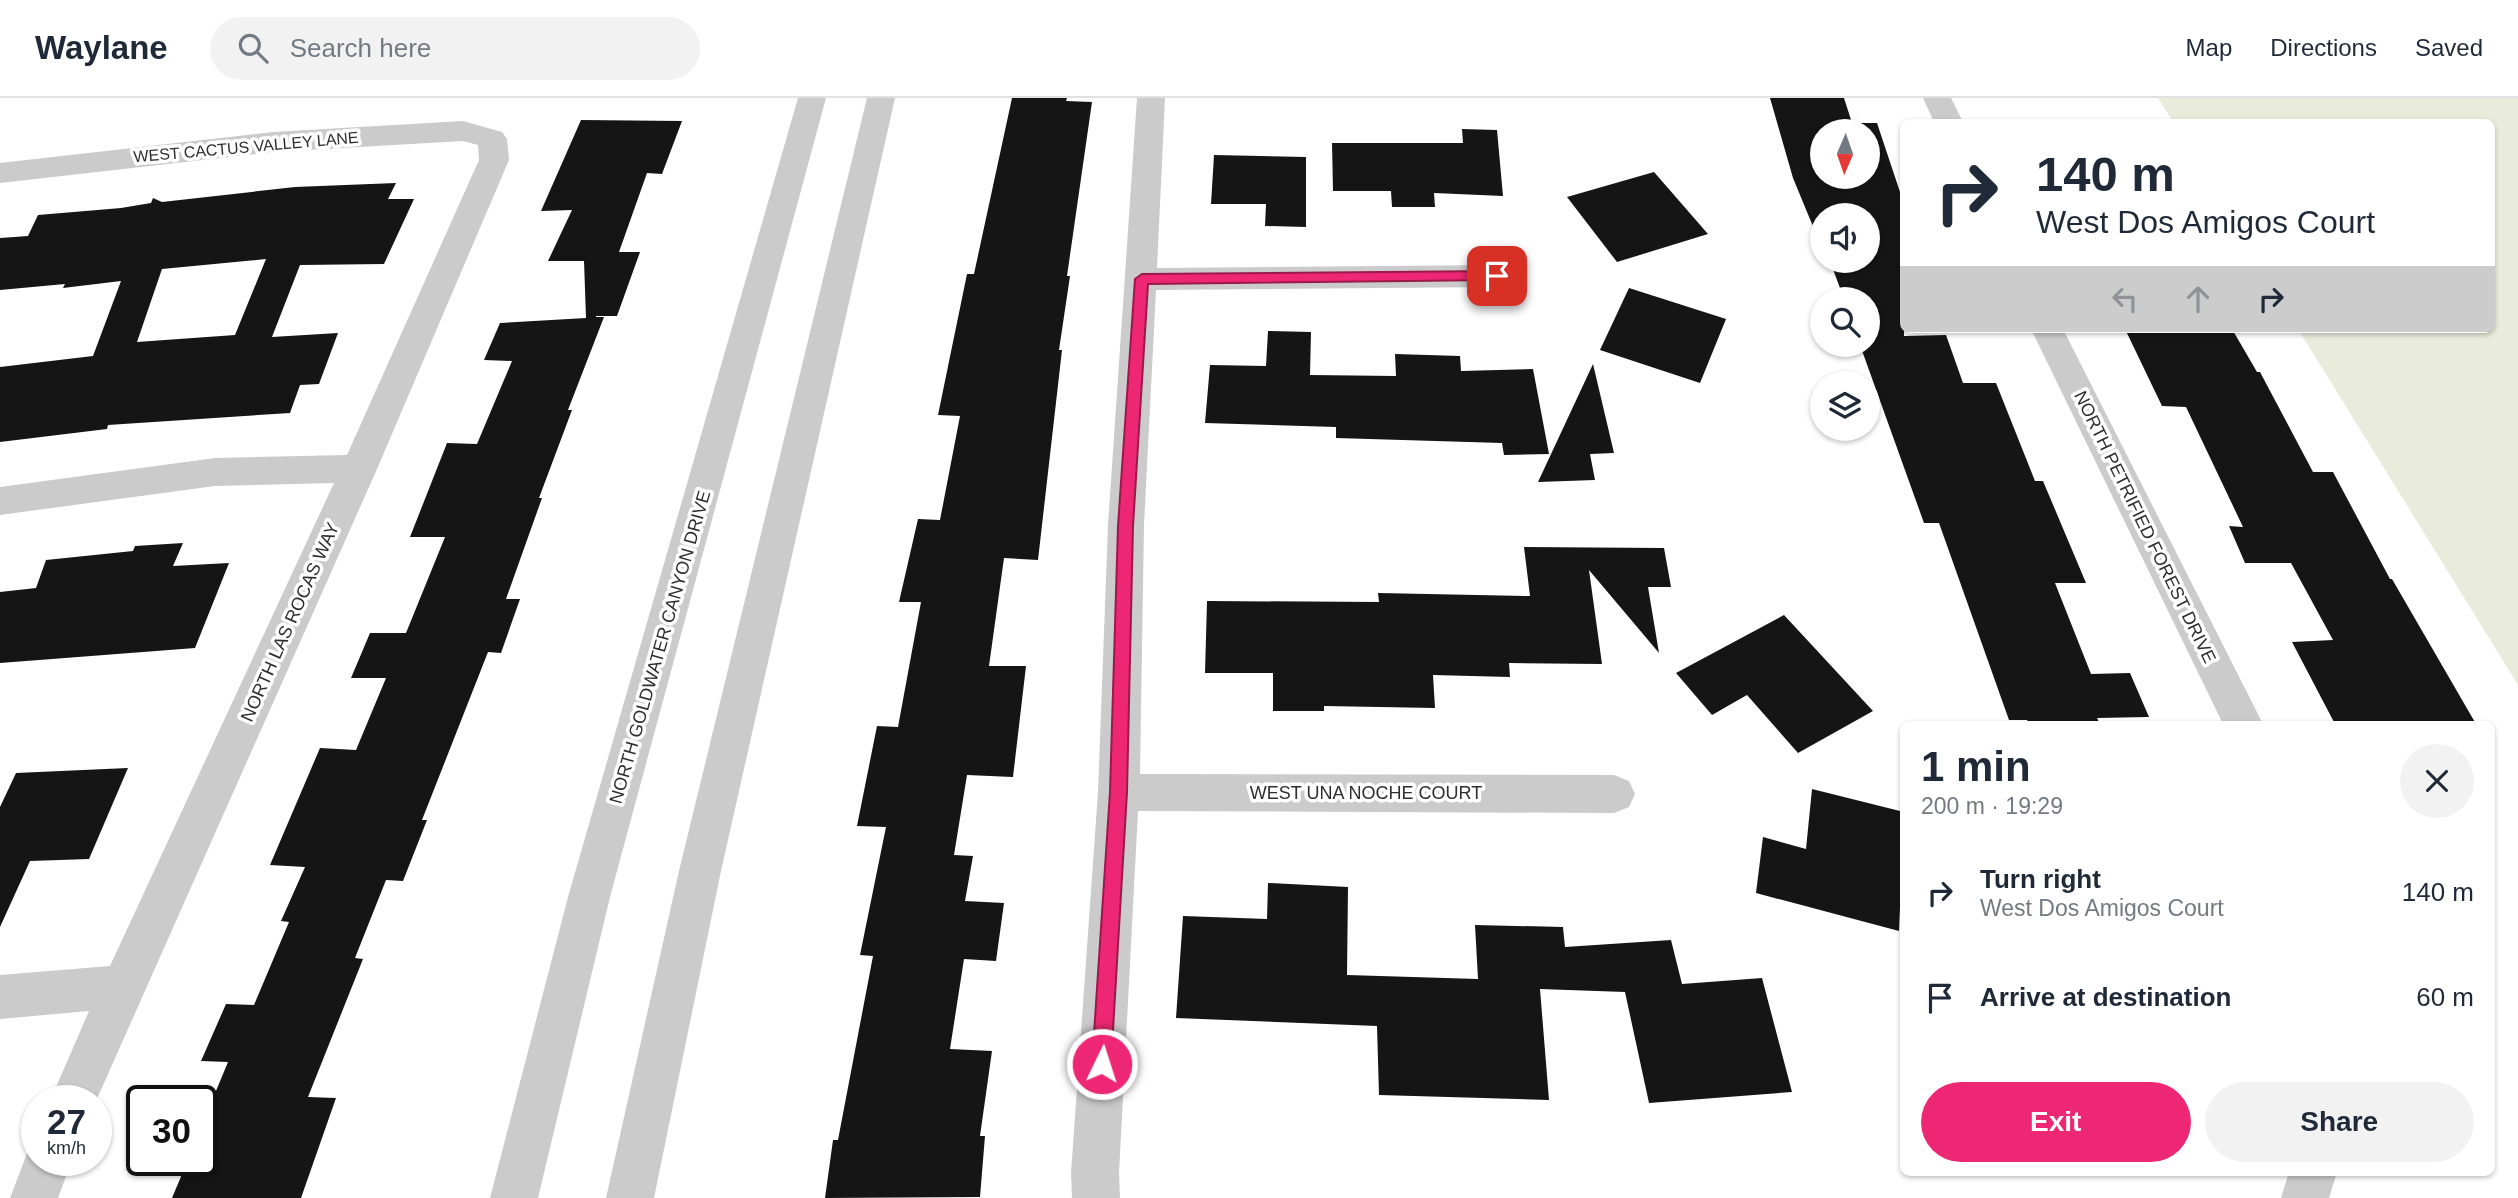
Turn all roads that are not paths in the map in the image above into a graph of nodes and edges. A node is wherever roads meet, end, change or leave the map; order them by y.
1 (812, 98) edge
2 (881, 98) edge
3 (1151, 98) edge
4 (1937, 98) edge
5 (1947, 119) edge
6 (492, 139) joint
7 (0, 173) edge
8 (1497, 276) dead end
9 (1142, 279) junction
10 (2049, 333) edge
11 (359, 469) junction
12 (0, 501) edge
13 (2242, 721) edge
14 (1119, 792) junction
15 (1614, 794) dead end
16 (121, 987) junction
17 (0, 997) edge
18 (80, 1085) edge
19 (42, 1176) edge
20 (2312, 1176) edge
21 (34, 1198) edge
22 (514, 1198) edge
23 (629, 1198) edge
24 (1096, 1198) edge
25 (2305, 1198) edge

1 - 22 street, NORTH GOLDWATER CANYON DRIVE
2 - 23 street
3 - 9 street
4 - 5 street
6 - 7 street, WEST CACTUS VALLEY LANE
6 - 11 street, NORTH LAS ROCAS WAY
8 - 9 street
9 - 14 street
10 - 13 street, NORTH PETRIFIED FOREST DRIVE
11 - 12 street
11 - 16 street, NORTH LAS ROCAS WAY
14 - 15 street, WEST UNA NOCHE COURT
14 - 24 street
16 - 17 street
16 - 18 street, NORTH LAS ROCAS WAY
19 - 21 street
20 - 25 street

